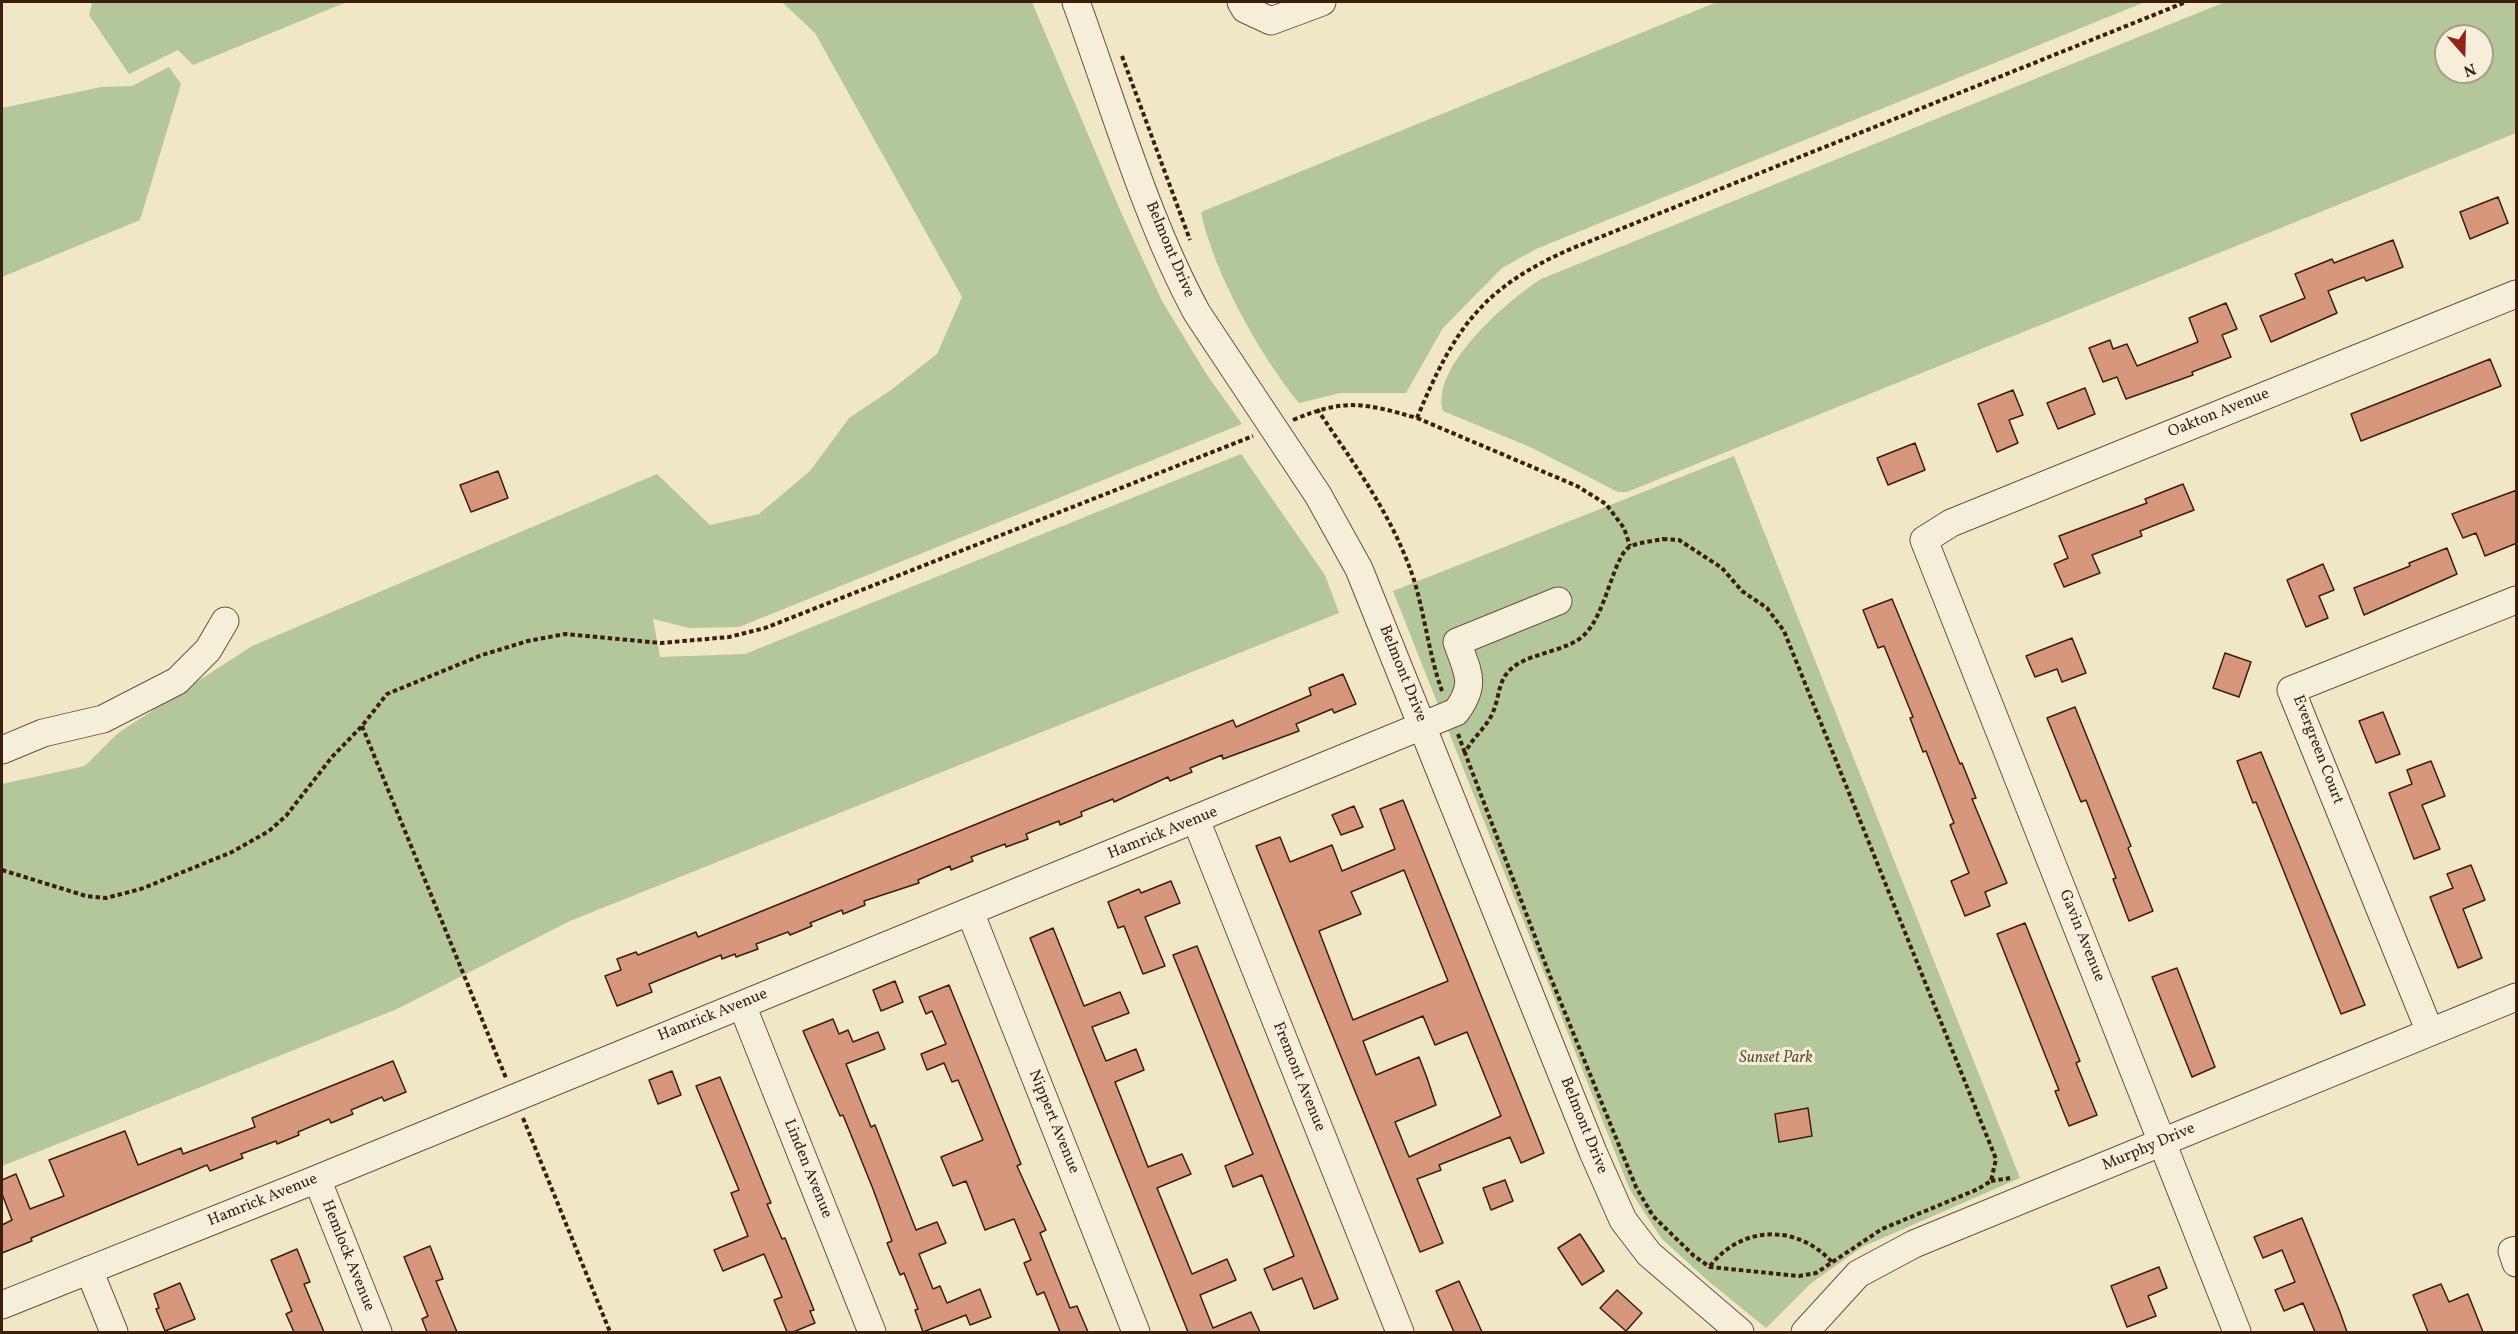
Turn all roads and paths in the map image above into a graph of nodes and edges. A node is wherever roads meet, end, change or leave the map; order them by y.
1 (1076, 2) edge
2 (1241, 2) edge
3 (1322, 2) edge
4 (2186, 2) edge
5 (1118, 46) dead end
6 (1194, 249) dead end
7 (2517, 294) edge
8 (1317, 409) junction
9 (1286, 418) junction
10 (1417, 418) junction
11 (1924, 540) joint
12 (1630, 546) junction
13 (2517, 600) edge
14 (1558, 601) dead end
15 (225, 621) dead end
16 (1451, 714) junction
17 (362, 726) junction
18 (1423, 726) junction
19 (2, 750) edge
20 (1465, 753) junction
21 (1196, 820) junction
22 (2, 870) edge
23 (970, 912) junction
24 (2517, 997) edge
25 (742, 1005) junction
26 (2430, 1032) junction
27 (515, 1096) junction
28 (2162, 1142) junction
29 (2014, 1177) dead end
30 (317, 1179) junction
31 (1990, 1181) junction
32 (2517, 1250) edge
33 (1832, 1262) junction
34 (2517, 1263) edge
35 (1710, 1267) junction
36 (89, 1270) junction
37 (2, 1305) edge
38 (114, 1332) edge
39 (378, 1332) edge
40 (610, 1332) edge
41 (872, 1332) edge
42 (1136, 1332) edge
43 (1400, 1332) edge
44 (1740, 1332) edge
45 (1805, 1332) edge
46 (2238, 1332) edge

1 - 9 street, Belmont Drive
2 - 3 street
4 - 10 path
5 - 6 path
7 - 11 street, Oakton Avenue
8 - 9 path
8 - 10 path
8 - 16 path
9 - 17 path
9 - 18 street, Belmont Drive
10 - 12 path
11 - 28 street, Gavin Avenue
12 - 20 path
12 - 31 path
13 - 26 street, Evergreen Court
14 - 16 street
15 - 19 street
16 - 18 street, Hamrick Avenue
16 - 20 path
17 - 22 path
17 - 27 path
18 - 21 street, Hamrick Avenue
18 - 44 street, Belmont Drive
20 - 35 path
21 - 23 street, Hamrick Avenue
21 - 43 street, Fremont Avenue
23 - 25 street, Hamrick Avenue
23 - 42 street, Nippert Avenue
24 - 26 street, Murphy Drive
25 - 27 street, Hamrick Avenue
25 - 41 street, Linden Avenue
26 - 28 street, Murphy Drive
27 - 30 street, Hamrick Avenue
27 - 40 path
28 - 45 street, Murphy Drive
28 - 46 street, Gavin Avenue
29 - 31 path
30 - 36 street, Hamrick Avenue
30 - 39 street, Hemlock Avenue
31 - 33 path
32 - 34 street
33 - 35 path
33 - 35 path
36 - 37 street, Hamrick Avenue
36 - 38 street

